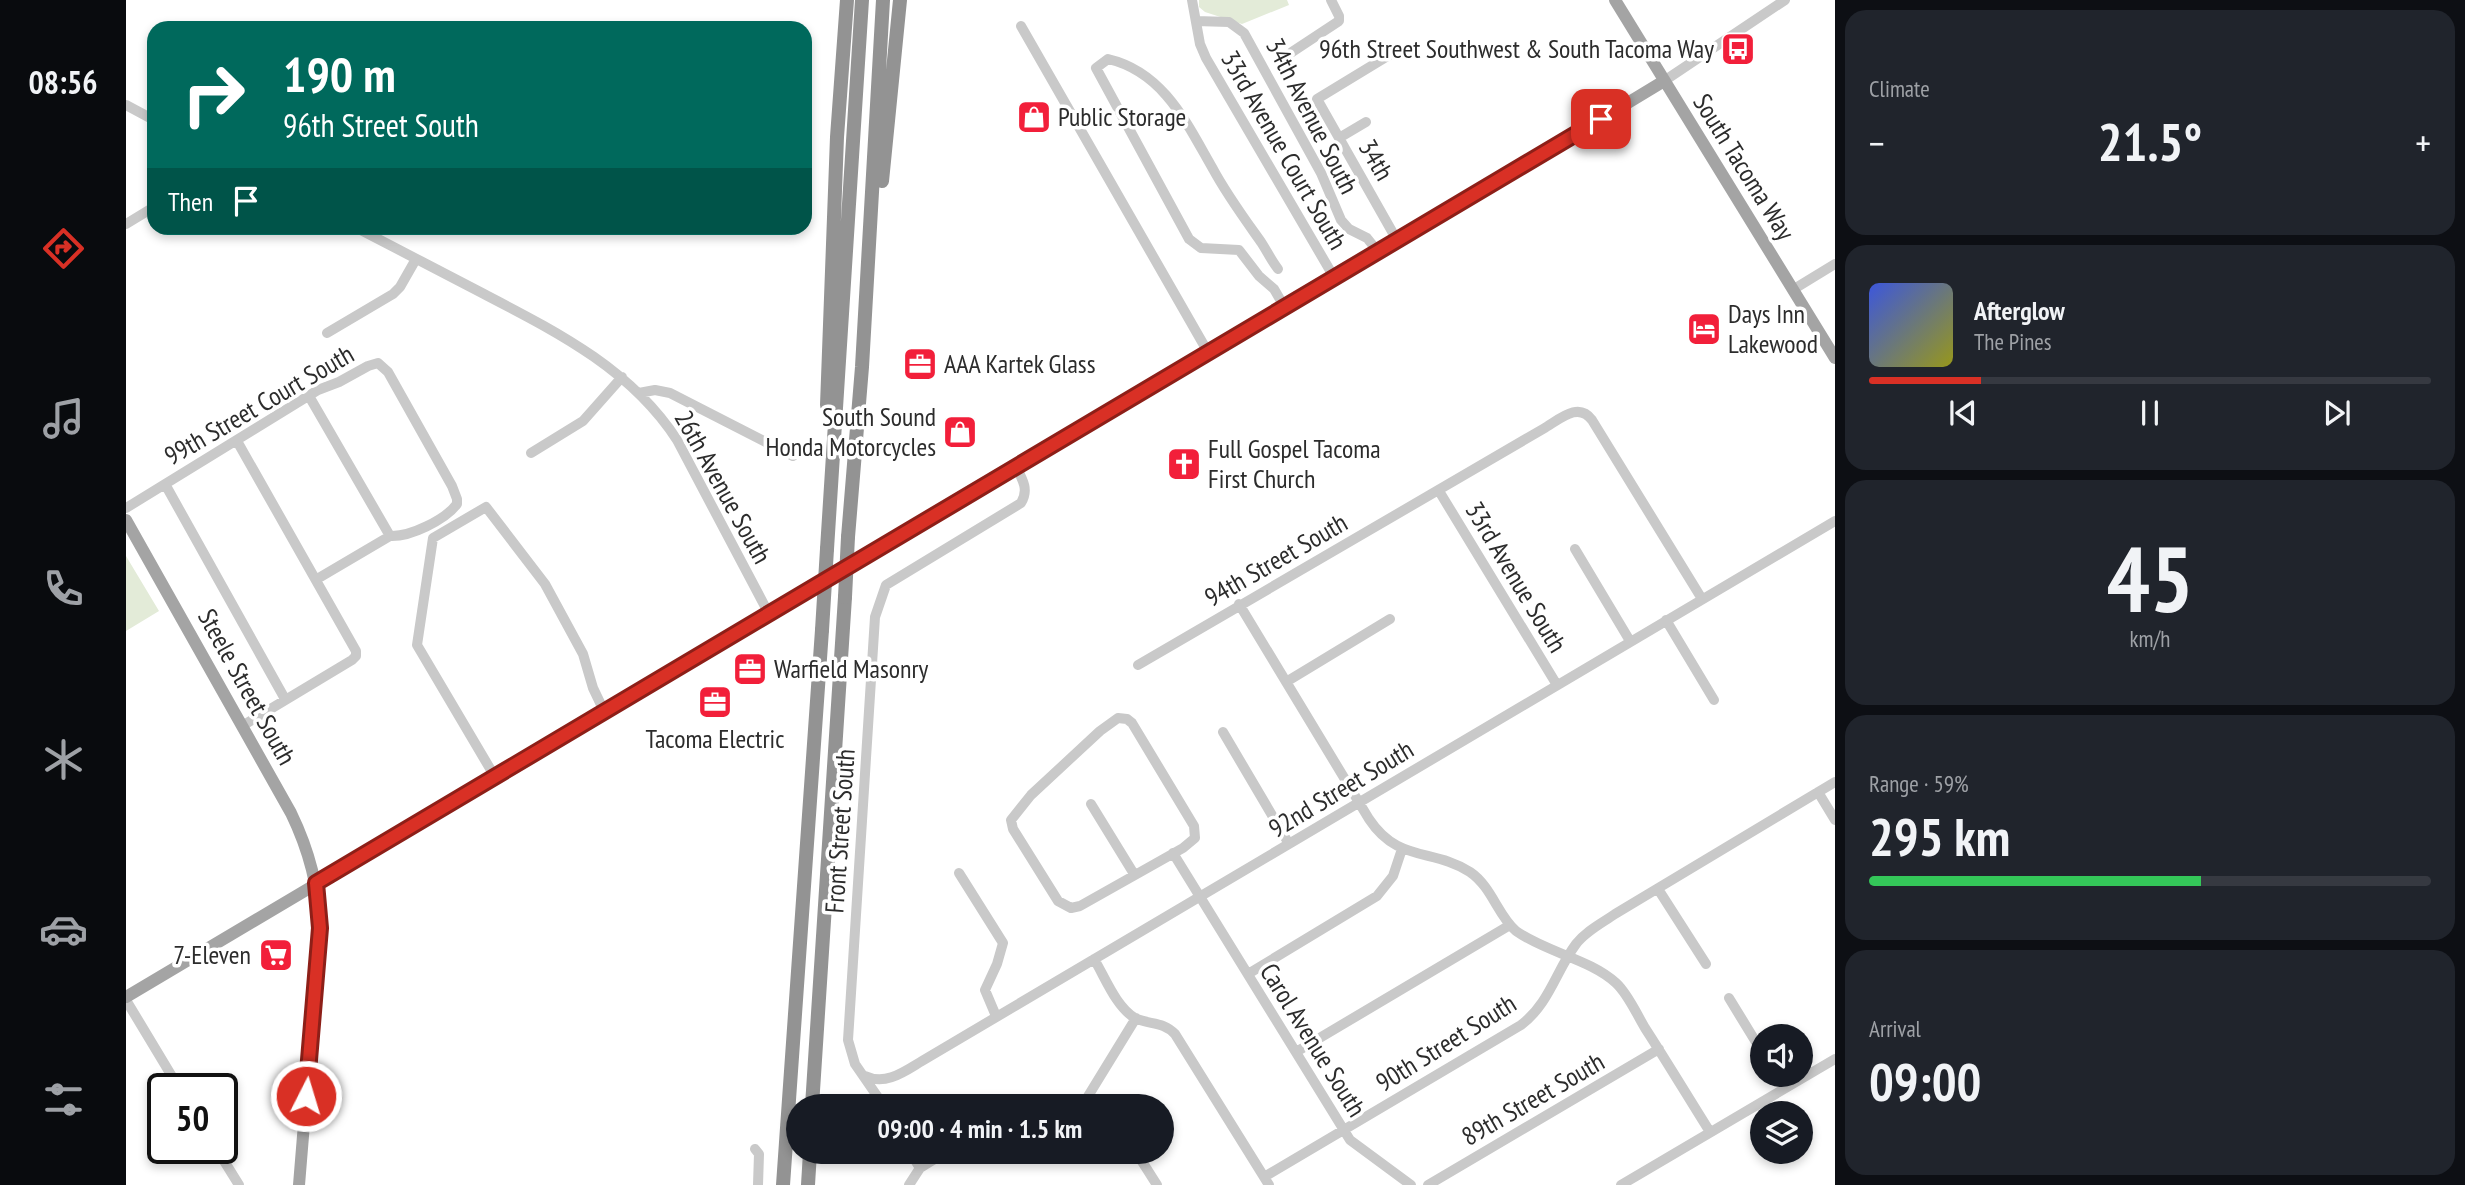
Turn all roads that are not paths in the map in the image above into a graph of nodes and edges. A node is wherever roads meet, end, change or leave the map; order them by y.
1 (847, 0) edge
2 (862, 0) edge
3 (883, 0) edge
4 (900, 0) edge
5 (1192, 0) edge
6 (1331, 0) edge
7 (1615, 0) edge
8 (1784, 0) edge
9 (1196, 21) junction
10 (1021, 26) dead end
11 (1292, 52) dead end
12 (1391, 54) dead end
13 (1664, 81) junction
14 (126, 105) edge
15 (147, 116) edge
16 (1366, 122) dead end
17 (1339, 138) junction
18 (147, 211) edge
19 (126, 224) edge
20 (370, 235) edge
21 (1398, 242) junction
22 (1379, 253) junction
23 (416, 259) junction
24 (1835, 264) edge
25 (1278, 269) dead end
26 (1335, 279) junction
27 (1794, 289) junction
28 (1285, 309) junction
29 (327, 333) dead end
30 (1209, 354) junction
31 (1835, 358) edge
32 (862, 367) junction
33 (622, 377) junction
34 (639, 393) junction
35 (309, 396) junction
36 (237, 441) junction
37 (531, 453) dead end
38 (793, 456) dead end
39 (1016, 467) junction
40 (165, 484) junction
41 (1439, 491) junction
42 (126, 508) edge
43 (126, 520) edge
44 (1835, 521) edge
45 (829, 528) junction
46 (390, 536) junction
47 (1575, 549) dead end
48 (317, 579) junction
49 (1702, 599) junction
50 (1239, 604) junction
51 (769, 614) junction
52 (1390, 619) dead end
53 (1666, 620) junction
54 (1630, 641) junction
55 (1138, 665) dead end
56 (1286, 682) junction
57 (1557, 685) junction
58 (285, 699) junction
59 (1714, 699) dead end
60 (604, 711) junction
61 (242, 726) junction
62 (1223, 732) dead end
63 (495, 777) junction
64 (1835, 782) edge
65 (1818, 792) junction
66 (1359, 802) junction
67 (1091, 804) dead end
68 (1835, 820) edge
69 (1289, 844) junction
70 (1402, 849) junction
71 (1174, 853) junction
72 (959, 873) dead end
73 (1134, 874) junction
74 (316, 883) junction
75 (1658, 889) junction
76 (1201, 896) junction
77 (1510, 925) junction
78 (1569, 957) junction
79 (1094, 959) junction
80 (1706, 964) dead end
81 (1248, 974) junction
82 (1729, 998) dead end
83 (126, 999) edge
84 (996, 1016) junction
85 (1136, 1018) junction
86 (1750, 1032) edge
87 (1658, 1049) junction
88 (1296, 1052) junction
89 (1835, 1059) edge
90 (1813, 1071) edge
91 (170, 1073) edge
92 (865, 1076) junction
93 (1785, 1087) edge
94 (813, 1094) edge
95 (876, 1094) edge
96 (1089, 1094) edge
97 (1344, 1129) junction
98 (1710, 1132) junction
99 (755, 1149) dead end
100 (226, 1164) edge
101 (809, 1164) edge
102 (918, 1164) edge
103 (926, 1164) edge
104 (1144, 1164) edge
105 (920, 1168) junction
106 (1266, 1181) edge
107 (239, 1185) edge
108 (299, 1185) edge
109 (758, 1185) edge
110 (783, 1185) edge
111 (808, 1185) edge
112 (909, 1185) edge
113 (1157, 1185) edge
114 (1411, 1185) edge
115 (1428, 1185) edge
116 (1620, 1185) edge

1 - 45 highway
2 - 45 highway
3 - 32 highway
4 - 32 highway
5 - 9 street, 33rd Avenue Court South
6 - 11 street
7 - 13 main road, South Tacoma Way
8 - 13 street
9 - 22 street, 34th Avenue South
9 - 26 street, 33rd Avenue Court South
10 - 30 street
12 - 17 street, 34th
13 - 21 main road
13 - 27 main road, South Tacoma Way
14 - 15 street
16 - 17 street
17 - 21 street, 34th
18 - 19 street
20 - 23 street, 26th Avenue South
21 - 22 main road
22 - 26 main road
23 - 29 street
23 - 33 street, 26th Avenue South
24 - 27 street
25 - 28 street
26 - 28 main road
27 - 31 main road, South Tacoma Way
28 - 30 main road
30 - 39 main road
32 - 94 highway, bridge
33 - 34 street, 26th Avenue South
33 - 37 street
34 - 38 street
34 - 51 street, 26th Avenue South
35 - 36 street, 99th Street Court South
35 - 46 street
35 - 46 street, 99th Street Court South
36 - 40 street, 99th Street Court South
36 - 48 street
39 - 51 main road
39 - 92 street, Front Street South
40 - 42 street, 99th Street Court South
40 - 58 street
41 - 49 street, 94th Street South
41 - 50 street, 94th Street South
41 - 57 street, 33rd Avenue South
43 - 61 main road, Steele Street South
44 - 49 street, 92nd Street South
45 - 110 highway, bridge
46 - 48 street
47 - 54 street
48 - 58 street
49 - 53 street, 92nd Street South
50 - 55 street, 94th Street South
50 - 56 street
51 - 60 main road
52 - 56 street
53 - 54 street, 92nd Street South
53 - 59 street
54 - 57 street, 92nd Street South
56 - 66 street
57 - 66 street, 92nd Street South
58 - 61 street
60 - 63 main road
60 - 63 street
61 - 74 main road, Steele Street South
62 - 69 street
63 - 74 main road
64 - 65 street, 90th Street South
65 - 68 street
65 - 75 street, 90th Street South
66 - 69 street, 92nd Street South
66 - 70 street
67 - 73 street
69 - 76 street, 92nd Street South
70 - 77 street
70 - 81 street
71 - 73 street
71 - 73 street
71 - 76 street, Carol Avenue South
72 - 84 street
74 - 83 main road
74 - 108 main road, Steele Street South
75 - 78 street, 90th Street South
75 - 80 street
76 - 79 street, 92nd Street South
76 - 81 street, Carol Avenue South
77 - 78 street
77 - 88 street
78 - 87 street
78 - 97 street, 90th Street South
79 - 84 street, 92nd Street South
79 - 85 street
81 - 88 street, Carol Avenue South
82 - 86 street
83 - 91 street
84 - 92 street, 92nd Street South
85 - 96 street
85 - 106 street
87 - 98 street
87 - 115 street, 89th Street South
88 - 97 street, Carol Avenue South
89 - 90 street
92 - 95 street, Front Street South
93 - 98 street
97 - 106 street, 90th Street South
97 - 114 street, Carol Avenue South
98 - 116 street
99 - 109 street
100 - 107 street
101 - 111 highway
102 - 105 street
103 - 105 street
104 - 113 street
105 - 112 street

